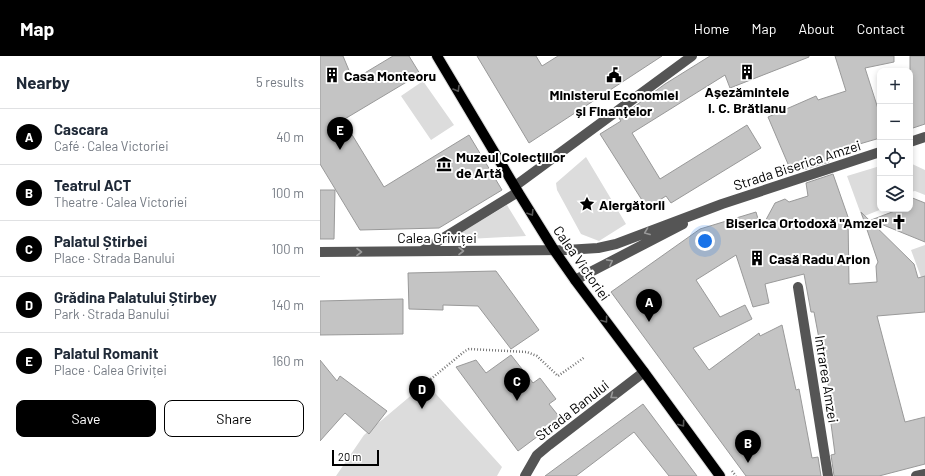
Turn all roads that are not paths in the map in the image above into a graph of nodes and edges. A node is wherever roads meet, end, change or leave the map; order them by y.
1 (437, 56) edge
2 (692, 56) edge
3 (925, 137) edge
4 (913, 141) edge
5 (877, 153) edge
6 (517, 189) junction
7 (722, 204) junction
8 (554, 250) junction
9 (422, 251) junction
10 (320, 252) edge
11 (575, 280) junction
12 (798, 287) dead end
13 (644, 372) junction
14 (925, 474) edge
15 (525, 476) edge
16 (720, 476) edge
17 (828, 476) edge
18 (916, 476) edge

1 -> 6 main road, Calea Victoriei
2 - 6 street
3 - 4 street
5 - 7 street, Strada Biserica Amzei
6 -> 8 main road, Calea Victoriei
6 - 9 street
7 -> 8 street, Strada Biserica Amzei
11 -> 7 street, Strada Biserica Amzei
9 -> 8 street, Calea Griviței
8 - 11 main road, Calea Victoriei
10 -> 9 street, Calea Griviței
11 -> 13 main road, Calea Victoriei
12 - 17 street, Intrarea Amzei
13 -> 15 street, Strada Banului
13 -> 16 main road, Calea Victoriei
14 - 18 street

